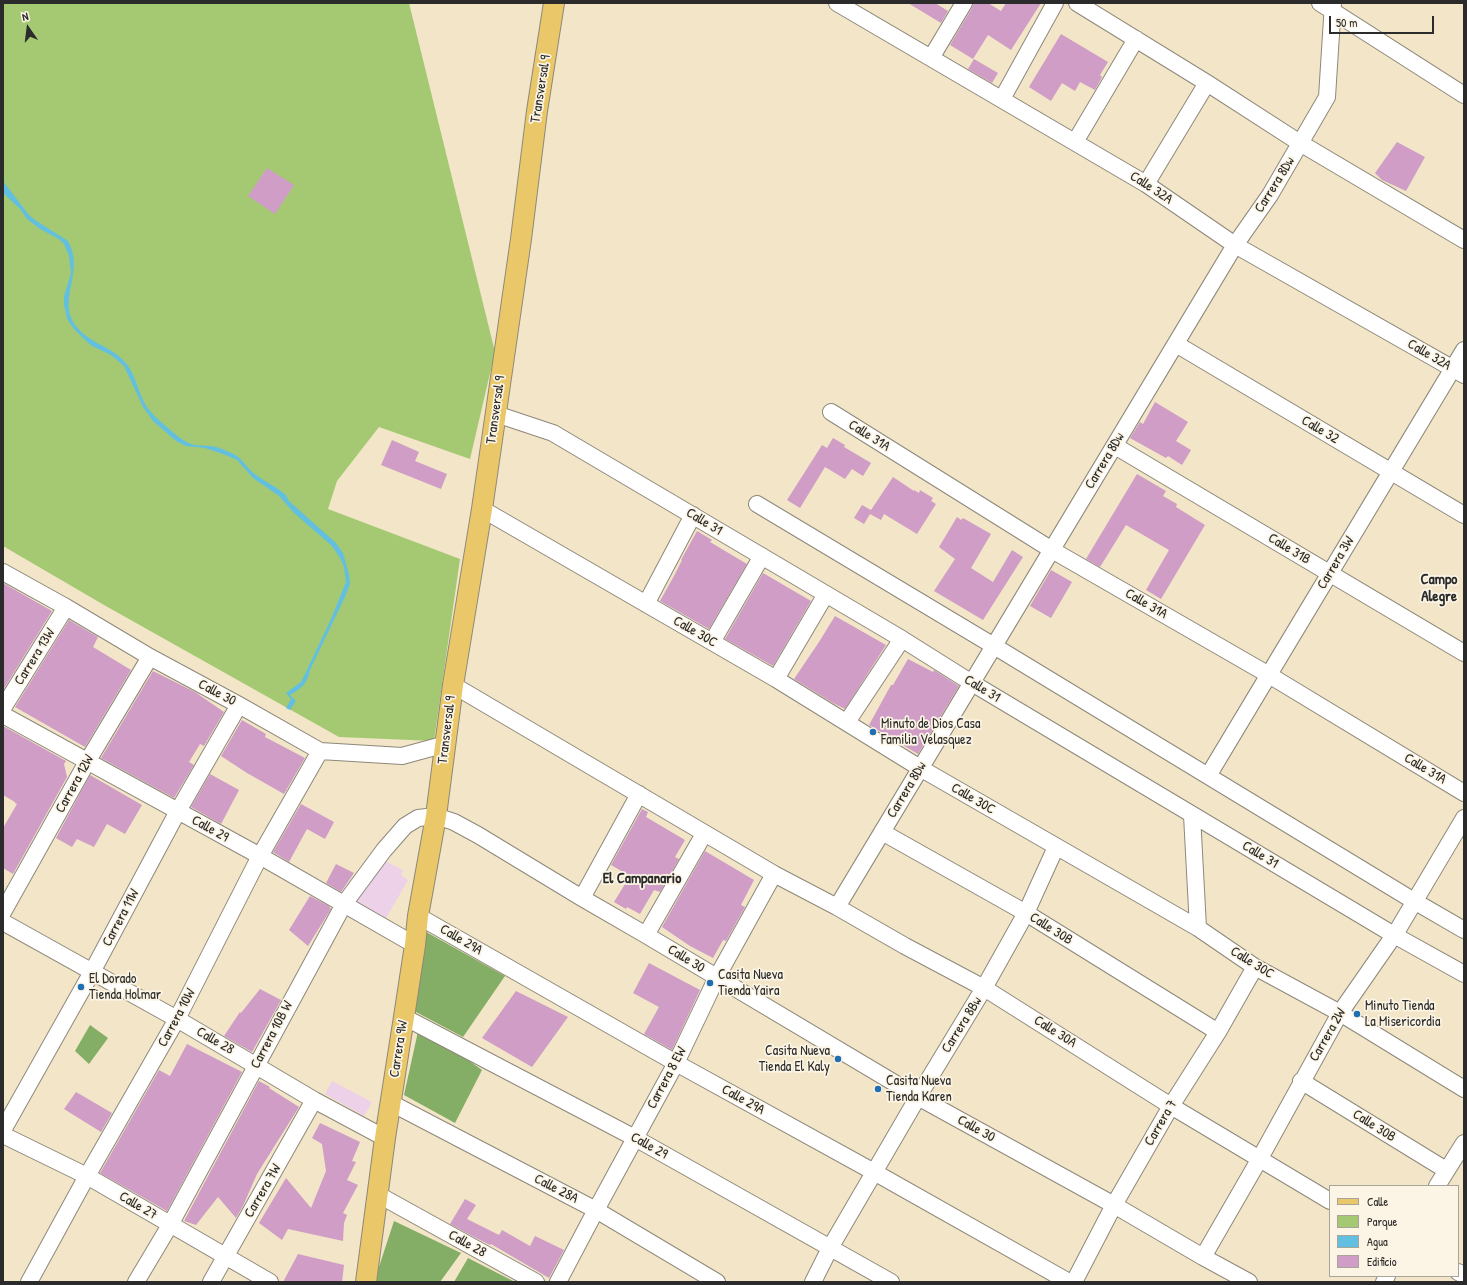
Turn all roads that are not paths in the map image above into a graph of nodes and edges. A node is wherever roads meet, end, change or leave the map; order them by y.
1 (554, 3) edge
2 (837, 3) edge
3 (964, 3) edge
4 (1056, 3) edge
5 (1077, 3) edge
6 (1328, 6) edge
7 (1136, 39) junction
8 (931, 58) junction
9 (1207, 83) junction
10 (1464, 96) edge
11 (1002, 99) junction
12 (1075, 142) junction
13 (1300, 143) junction
14 (1146, 184) junction
15 (1464, 240) edge
16 (1235, 246) junction
17 (1176, 344) junction
18 (1464, 350) edge
19 (1458, 372) edge
20 (831, 412) dead end
21 (496, 414) junction
22 (1115, 446) junction
23 (1391, 472) junction
24 (757, 504) dead end
25 (482, 509) junction
26 (693, 515) junction
27 (1464, 515) edge
28 (1052, 550) junction
29 (762, 556) junction
30 (3, 572) edge
31 (1330, 573) junction
32 (826, 594) junction
33 (646, 604) junction
34 (66, 607) junction
35 (902, 639) junction
36 (712, 642) junction
37 (994, 646) junction
38 (1464, 653) edge
39 (150, 657) junction
40 (1269, 675) junction
41 (776, 679) junction
42 (972, 683) junction
43 (453, 685) junction
44 (239, 705) junction
45 (3, 708) edge
46 (3, 714) edge
47 (847, 722) junction
48 (446, 744) junction
49 (320, 751) junction
50 (87, 762) junction
51 (920, 768) junction
52 (1208, 776) junction
53 (1464, 792) edge
54 (639, 794) junction
55 (178, 811) junction
56 (1192, 815) junction
57 (436, 816) junction
58 (1464, 818) edge
59 (882, 832) junction
60 (704, 834) junction
61 (1056, 847) junction
62 (260, 856) junction
63 (774, 874) junction
64 (582, 898) junction
65 (1414, 901) junction
66 (344, 904) junction
67 (836, 907) junction
68 (3, 912) edge
69 (1026, 913) junction
70 (418, 916) junction
71 (3, 922) edge
72 (1198, 928) junction
73 (1464, 930) edge
74 (646, 935) junction
75 (1394, 935) junction
76 (415, 945) junction
77 (1255, 967) junction
78 (92, 972) junction
79 (1464, 974) edge
80 (717, 977) junction
81 (984, 988) junction
82 (1340, 1013) junction
83 (404, 1017) junction
84 (177, 1019) junction
85 (1218, 1032) junction
86 (676, 1063) junction
87 (256, 1065) junction
88 (1301, 1081) junction
89 (1464, 1089) edge
90 (918, 1097) junction
91 (314, 1100) junction
92 (391, 1103) junction
93 (1171, 1106) junction
94 (3, 1130) edge
95 (3, 1135) edge
96 (385, 1138) junction
97 (634, 1138) junction
98 (1464, 1143) edge
99 (1259, 1160) junction
100 (1446, 1170) junction
101 (874, 1172) junction
102 (87, 1176) junction
103 (1437, 1185) edge
104 (377, 1194) junction
105 (1329, 1200) edge
106 (1114, 1205) junction
107 (596, 1210) junction
108 (170, 1225) junction
109 (830, 1248) junction
110 (226, 1256) junction
111 (1203, 1257) junction
112 (29, 1282) edge
113 (136, 1282) edge
114 (211, 1282) edge
115 (270, 1282) edge
116 (366, 1282) edge
117 (536, 1282) edge
118 (558, 1282) edge
119 (717, 1282) edge
120 (813, 1282) edge
121 (890, 1282) edge
122 (1069, 1282) edge
123 (1074, 1282) edge
124 (1249, 1282) edge

1 - 21 main road, Transversal 9
2 - 8 street, Calle 32A
3 - 8 street
4 - 11 street
5 - 7 street
6 - 10 street
6 - 13 street, Carrera 8Dw
7 - 9 street
7 - 12 street
8 - 11 street, Calle 32A
9 - 13 street
9 - 14 street
11 - 12 street, Calle 32A
12 - 14 street, Calle 32A
13 - 15 street
13 - 16 street, Carrera 8Dw
14 - 16 street, Calle 32A
16 - 17 street, Carrera 8Dw
16 - 19 street, Calle 32A
17 - 22 street, Carrera 8Dw
17 - 23 street, Calle 32
18 - 19 street, Carrera 3W
19 - 23 street, Carrera 3W
20 - 28 street, Calle 31A
21 - 25 main road, Transversal 9
21 - 26 street, Calle 31
22 - 28 street, Carrera 8Dw
22 - 31 street, Calle 31B
23 - 27 street, Calle 32
23 - 31 street, Carrera 3W
24 - 37 street
25 - 33 street, Calle 30C
25 - 43 main road, Transversal 9
26 - 29 street, Calle 31
26 - 33 street
28 - 37 street, Carrera 8Dw
28 - 40 street, Calle 31A
29 - 32 street, Calle 31
29 - 36 street
30 - 34 street, Calle 30
31 - 38 street, Calle 31B
31 - 40 street, Carrera 3W
32 - 35 street, Calle 31
32 - 41 street
33 - 36 street, Calle 30C
34 - 39 street, Calle 30
34 - 45 street, Carrera 13W
35 - 42 street, Calle 31
35 - 47 street
36 - 41 street, Calle 30C
37 - 42 street, Carrera 8Dw
37 - 52 street
39 - 44 street, Calle 30
39 - 50 street, Carrera 12W
40 - 52 street, Carrera 3W
40 - 53 street, Calle 31A
41 - 47 street, Calle 30C
42 - 51 street, Carrera 8Dw
42 - 56 street, Calle 31
43 - 48 main road, Transversal 9
43 - 54 street, Calle 30A
44 - 49 street, Calle 30
44 - 55 street, Carrera 11W
46 - 50 street, Calle 29
47 - 51 street, Calle 30C
48 - 49 street, Calle 30
48 - 57 main road, Transversal 9
49 - 62 street, Carrera 10W
50 - 55 street, Calle 29
50 - 68 street, Carrera 12W
51 - 59 street, Carrera 8Dw
51 - 61 street, Calle 30C
52 - 65 street
54 - 60 street, Calle 30A
54 - 64 street
55 - 62 street, Calle 29
55 - 78 street, Carrera 11W
56 - 72 street
56 - 75 street, Calle 31
57 - 64 street, Calle 30
57 - 66 street, Carrera 10B W
57 - 70 main road, Carrera 9W
58 - 65 street, Carrera 2W
59 - 67 street, Carrera 8Dw
59 - 69 street, Calle 30B
60 - 63 street, Calle 30A
60 - 74 street
61 - 69 street, Carrera 8Bw
61 - 72 street, Calle 30C
62 - 66 street, Calle 29
62 - 84 street, Carrera 10W
63 - 67 street, Calle 30A
63 - 80 street, Carrera 8 EW
64 - 74 street, Calle 30
65 - 73 street
65 - 75 street, Carrera 2W
66 - 76 street, Calle 29
66 - 87 street, Carrera 10B W
67 - 81 street, Calle 30A
69 - 81 street, Carrera 8Bw
69 - 85 street, Calle 30B
70 - 76 main road, Carrera 9W
70 - 86 street, Calle 29A
71 - 78 street, Calle 28
72 - 77 street, Calle 30C
74 - 80 street, Calle 30
75 - 79 street, Calle 31
75 - 82 street, Carrera 2W
76 - 83 main road, Carrera 9W
77 - 82 street, Calle 30C
77 - 85 street, Carrera 7
78 - 84 street, Calle 28
78 - 94 street, Carrera 11W
80 - 86 street, Carrera 8 EW
80 - 90 street, Calle 30
81 - 90 street, Carrera 8Bw
81 - 93 street, Calle 30A
82 - 88 street, Carrera 2W
82 - 89 street, Calle 30C
83 - 92 main road, Carrera 9W
83 - 97 street, Calle 29
84 - 87 street, Calle 28
84 - 102 street, Carrera 10W
85 - 93 street, Carrera 7
86 - 97 street, Carrera 8 EW
86 - 101 street, Calle 29A
87 - 91 street, Calle 28
87 - 108 street, Carrera 10B W
88 - 99 street, Carrera 2W
88 - 100 street, Calle 30B
90 - 101 street, Carrera 8Bw
90 - 106 street, Calle 30
91 - 96 street, Calle 28
91 - 110 street, Carrera 7W
92 - 96 main road, Carrera 9W
92 - 107 street, Calle 28A
93 - 99 street, Calle 30A
93 - 106 street, Carrera 7
95 - 102 street, Calle 27
96 - 104 main road, Carrera 9W
97 - 107 street, Carrera 8 EW
97 - 109 street, Calle 29
98 - 100 street
99 - 105 street, Calle 30A
99 - 111 street, Carrera 2W
100 - 103 street
101 - 109 street, Carrera 8Bw
101 - 122 street, Calle 29A
102 - 108 street, Calle 27
102 - 112 street, Carrera 10W
104 - 116 main road, Carrera 9W
104 - 117 street, Calle 28
106 - 111 street, Calle 30
106 - 123 street, Carrera 7
107 - 118 street, Carrera 8 EW
107 - 119 street, Calle 28A
108 - 110 street, Calle 27
108 - 113 street, Carrera 10B W
109 - 120 street, Carrera 8Bw
109 - 121 street, Calle 29
110 - 114 street, Carrera 7W
110 - 115 street, Calle 27
111 - 124 street, Calle 30

